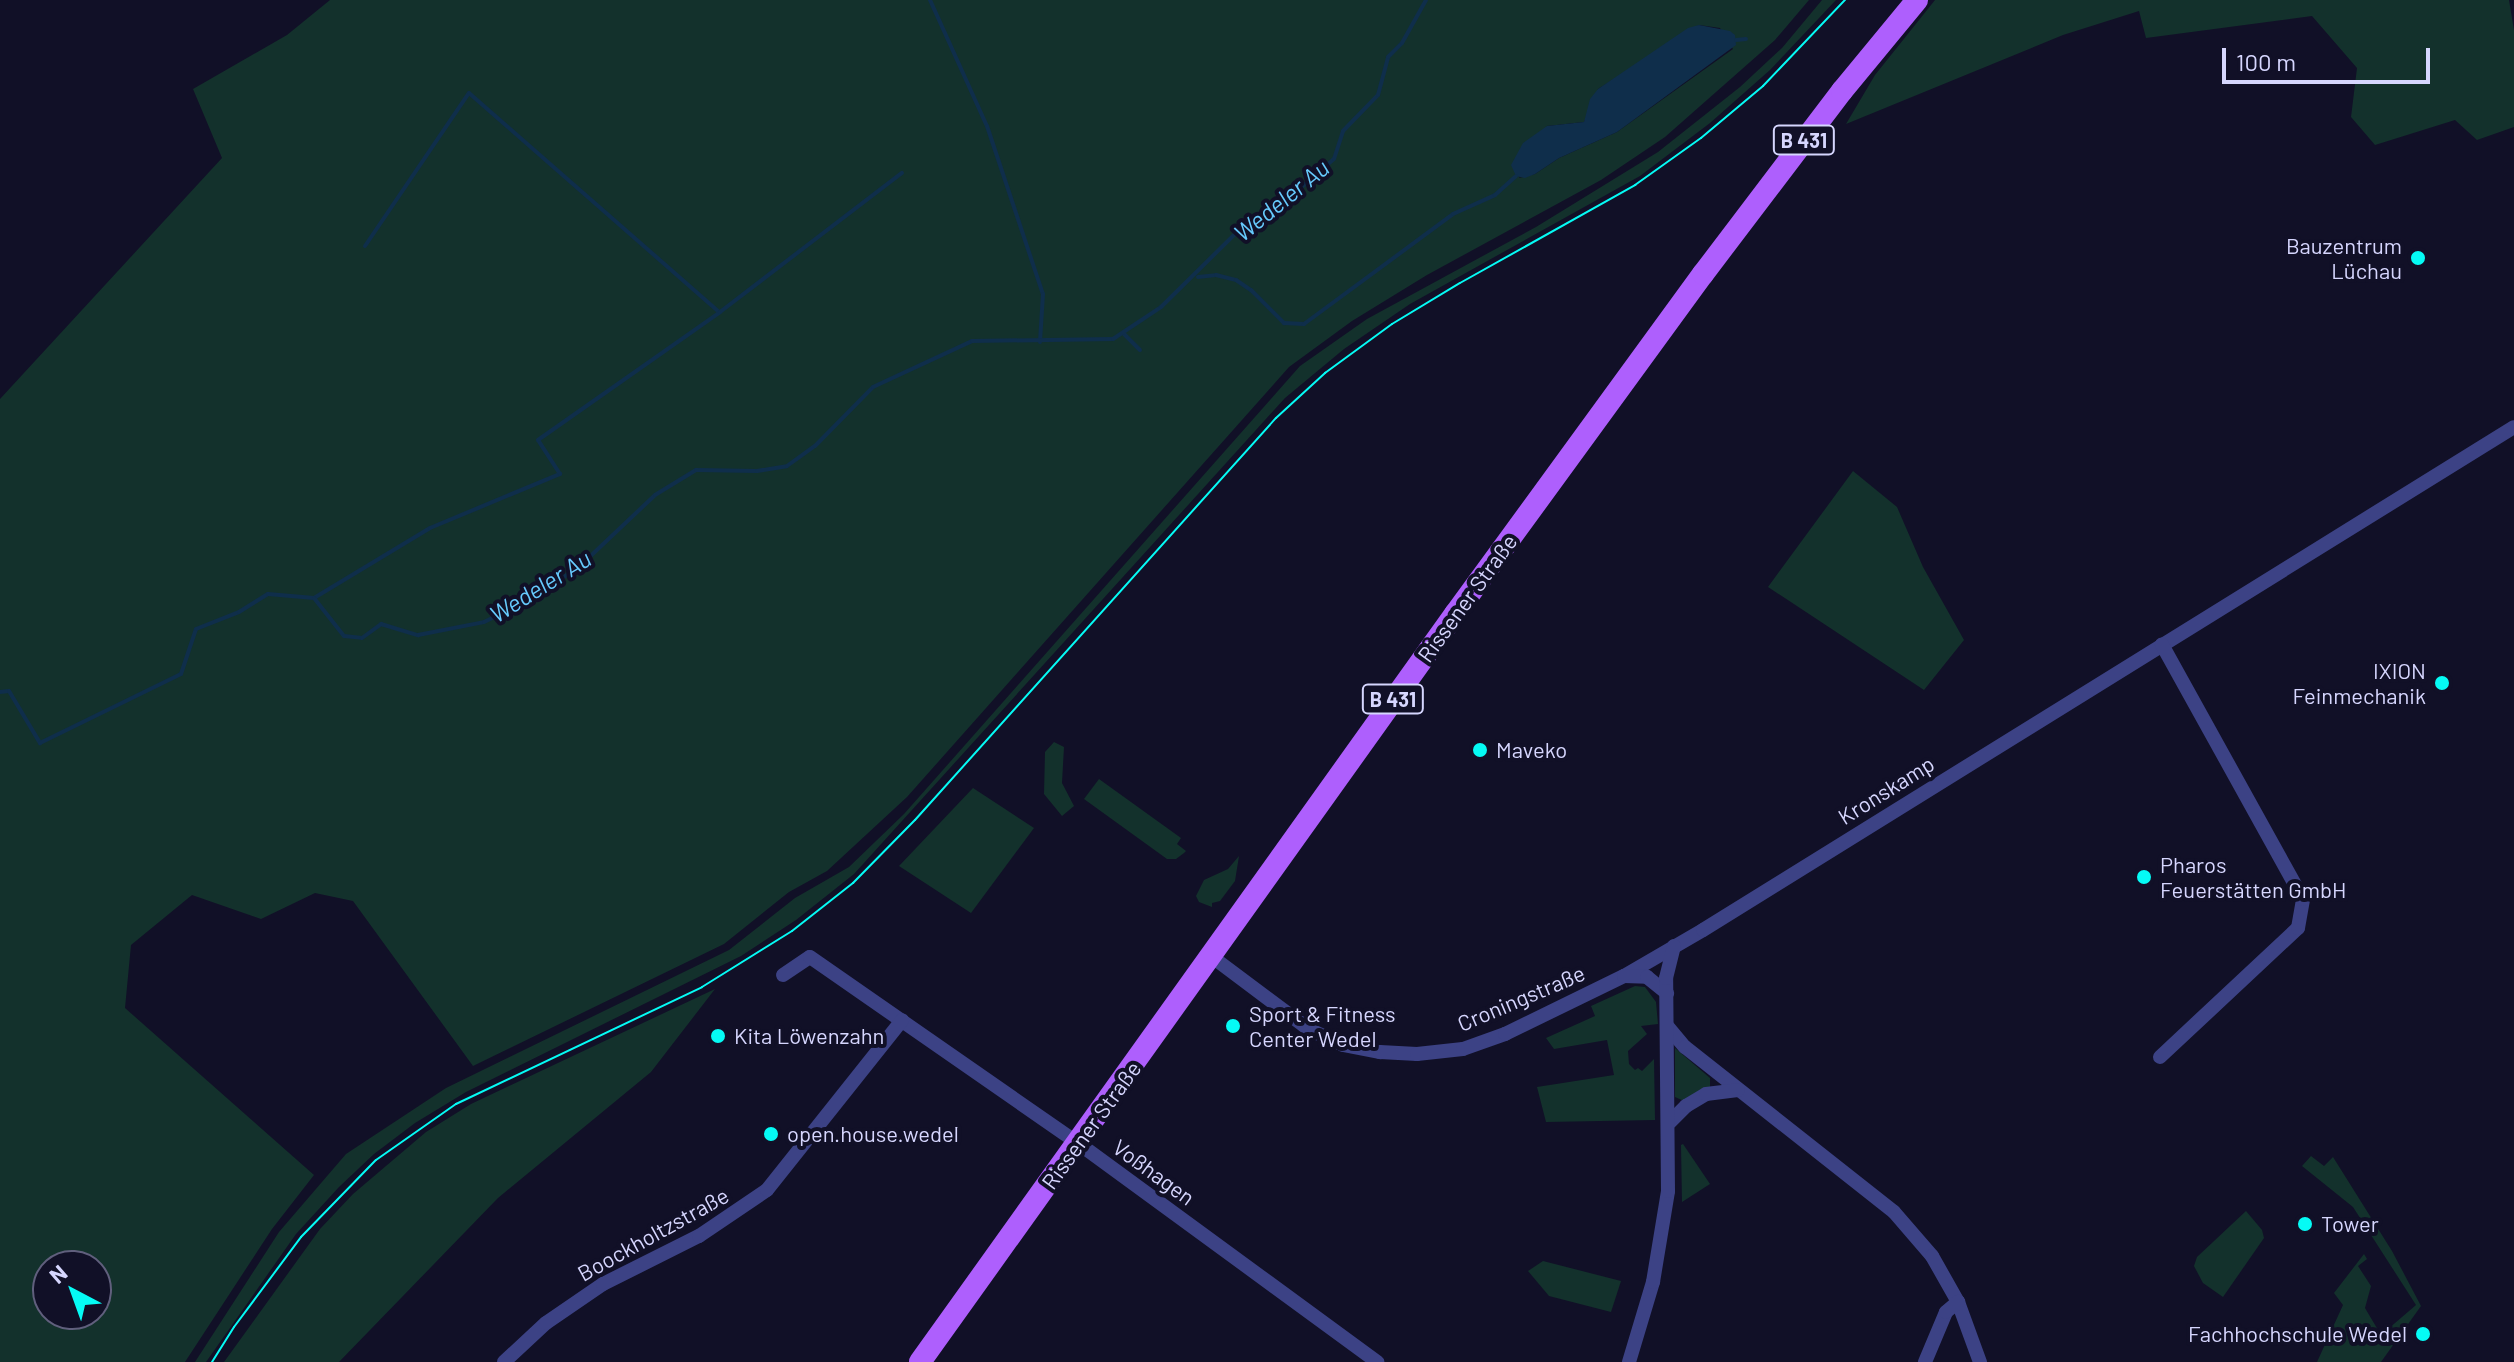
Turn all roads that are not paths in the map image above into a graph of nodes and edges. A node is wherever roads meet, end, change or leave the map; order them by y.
1 (1917, 0) edge
2 (2514, 427) edge
3 (2162, 645) junction
4 (1674, 946) junction
5 (1211, 956) junction
6 (783, 975) dead end
7 (1624, 976) junction
8 (1667, 993) junction
9 (902, 1020) junction
10 (1668, 1027) junction
11 (2160, 1057) dead end
12 (1738, 1090) junction
13 (1670, 1122) junction
14 (1078, 1143) junction
15 (1958, 1302) junction
16 (504, 1362) edge
17 (920, 1362) edge
18 (1377, 1362) edge
19 (1629, 1362) edge
20 (1925, 1362) edge
21 (1980, 1362) edge

1 - 5 main road, Rissener Straße / B 431
2 - 3 street, Kronskamp
3 - 4 street, Kronskamp
3 - 11 street
4 - 7 street, Croningstraße
4 - 8 street
5 - 7 street, Croningstraße
5 - 14 main road, Rissener Straße / B 431
6 - 9 street, Voßhagen
7 - 8 street
8 - 10 street
9 - 14 street, Voßhagen
9 - 16 street, Boockholtzstraße
10 - 12 street
10 - 13 street
12 - 13 street
12 - 15 street
13 - 19 street
14 - 17 main road, Rissener Straße / B 431
14 - 18 street, Voßhagen
15 - 20 street
15 - 21 street

